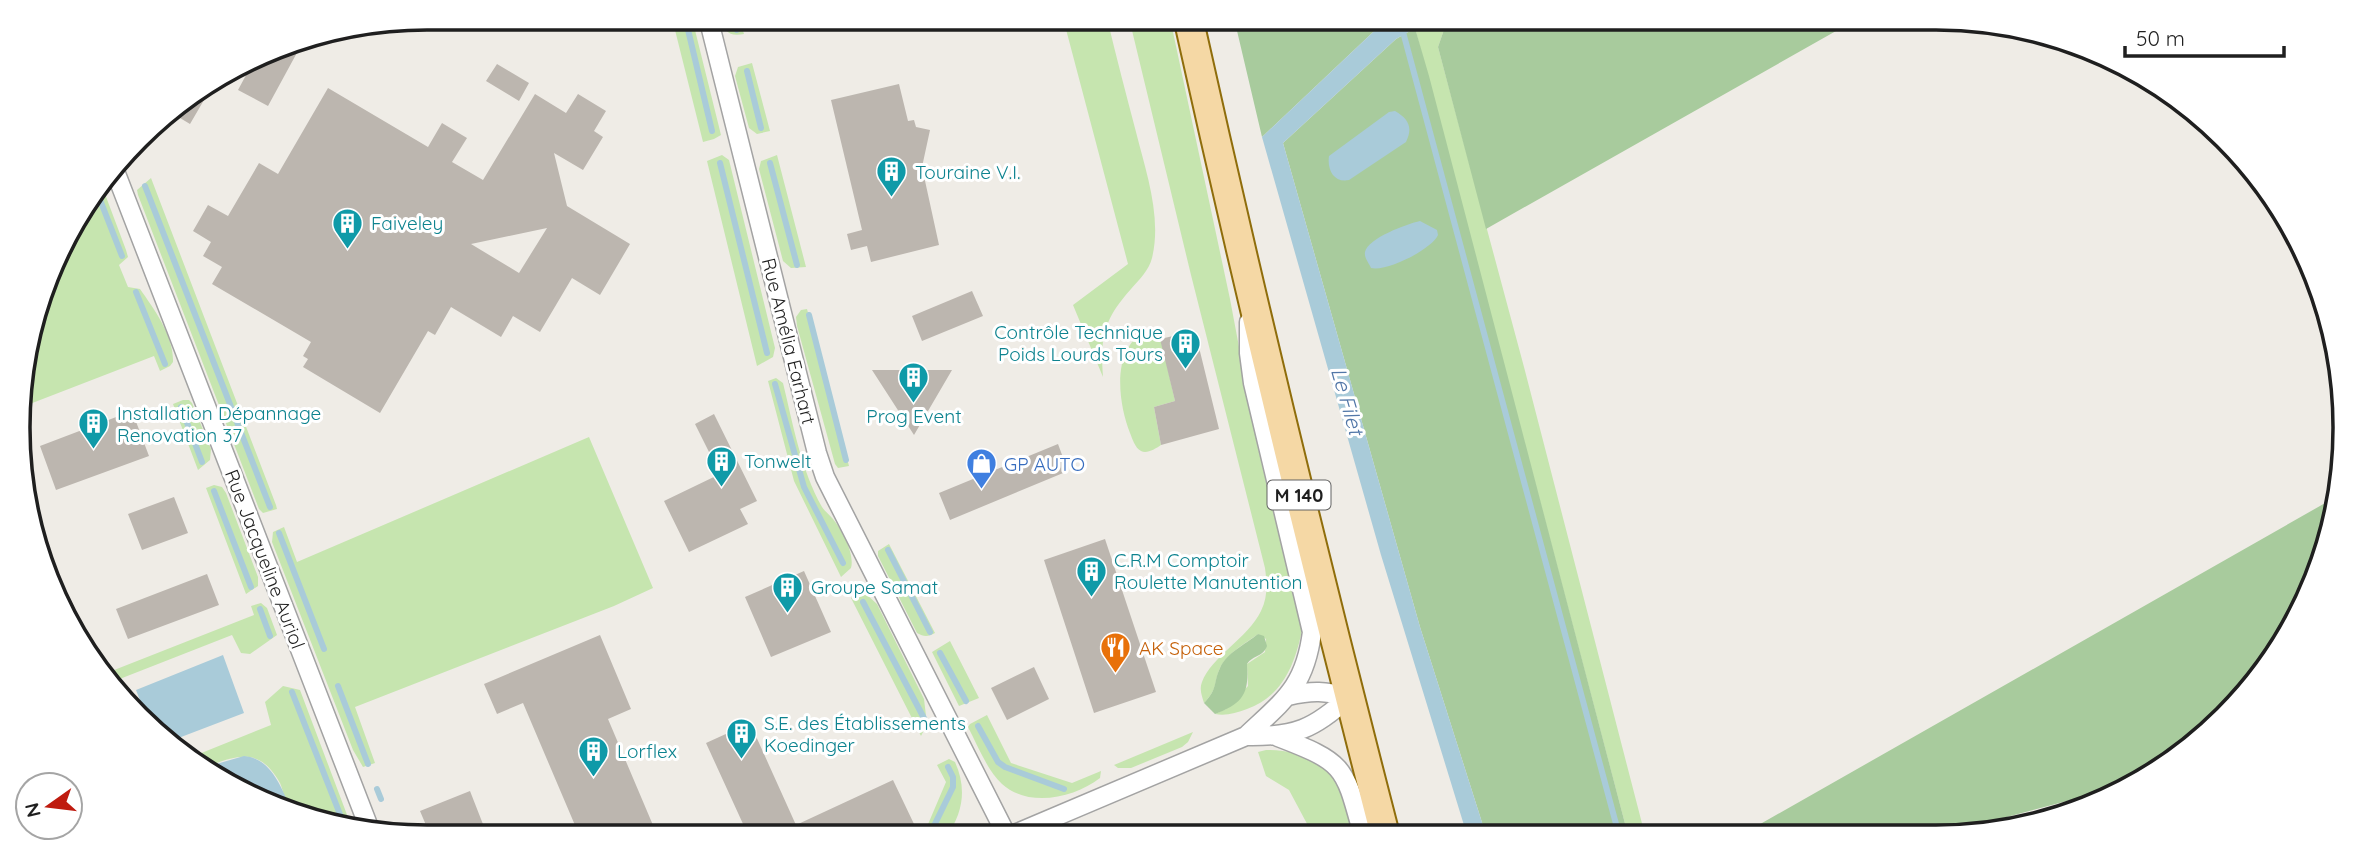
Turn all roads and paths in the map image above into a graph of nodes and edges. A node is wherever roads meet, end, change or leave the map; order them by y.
1 (711, 30) edge
2 (1191, 30) edge
3 (118, 178) edge
4 (1250, 294) junction
5 (1289, 696) junction
6 (1349, 696) junction
7 (1247, 736) junction
8 (1278, 737) junction
9 (366, 821) edge
10 (1003, 825) edge
11 (1035, 825) edge
12 (1360, 825) edge
13 (1382, 825) edge

1 - 10 street, Rue Amélia Earhart
2 - 4 main road, M 140
3 - 9 street, Rue Jacqueline Auriol
4 - 5 street
4 - 6 main road, M 140
5 - 6 street
5 - 7 street
6 - 8 street
6 - 13 main road, M 140
7 - 8 street
7 - 11 street
8 - 12 street

